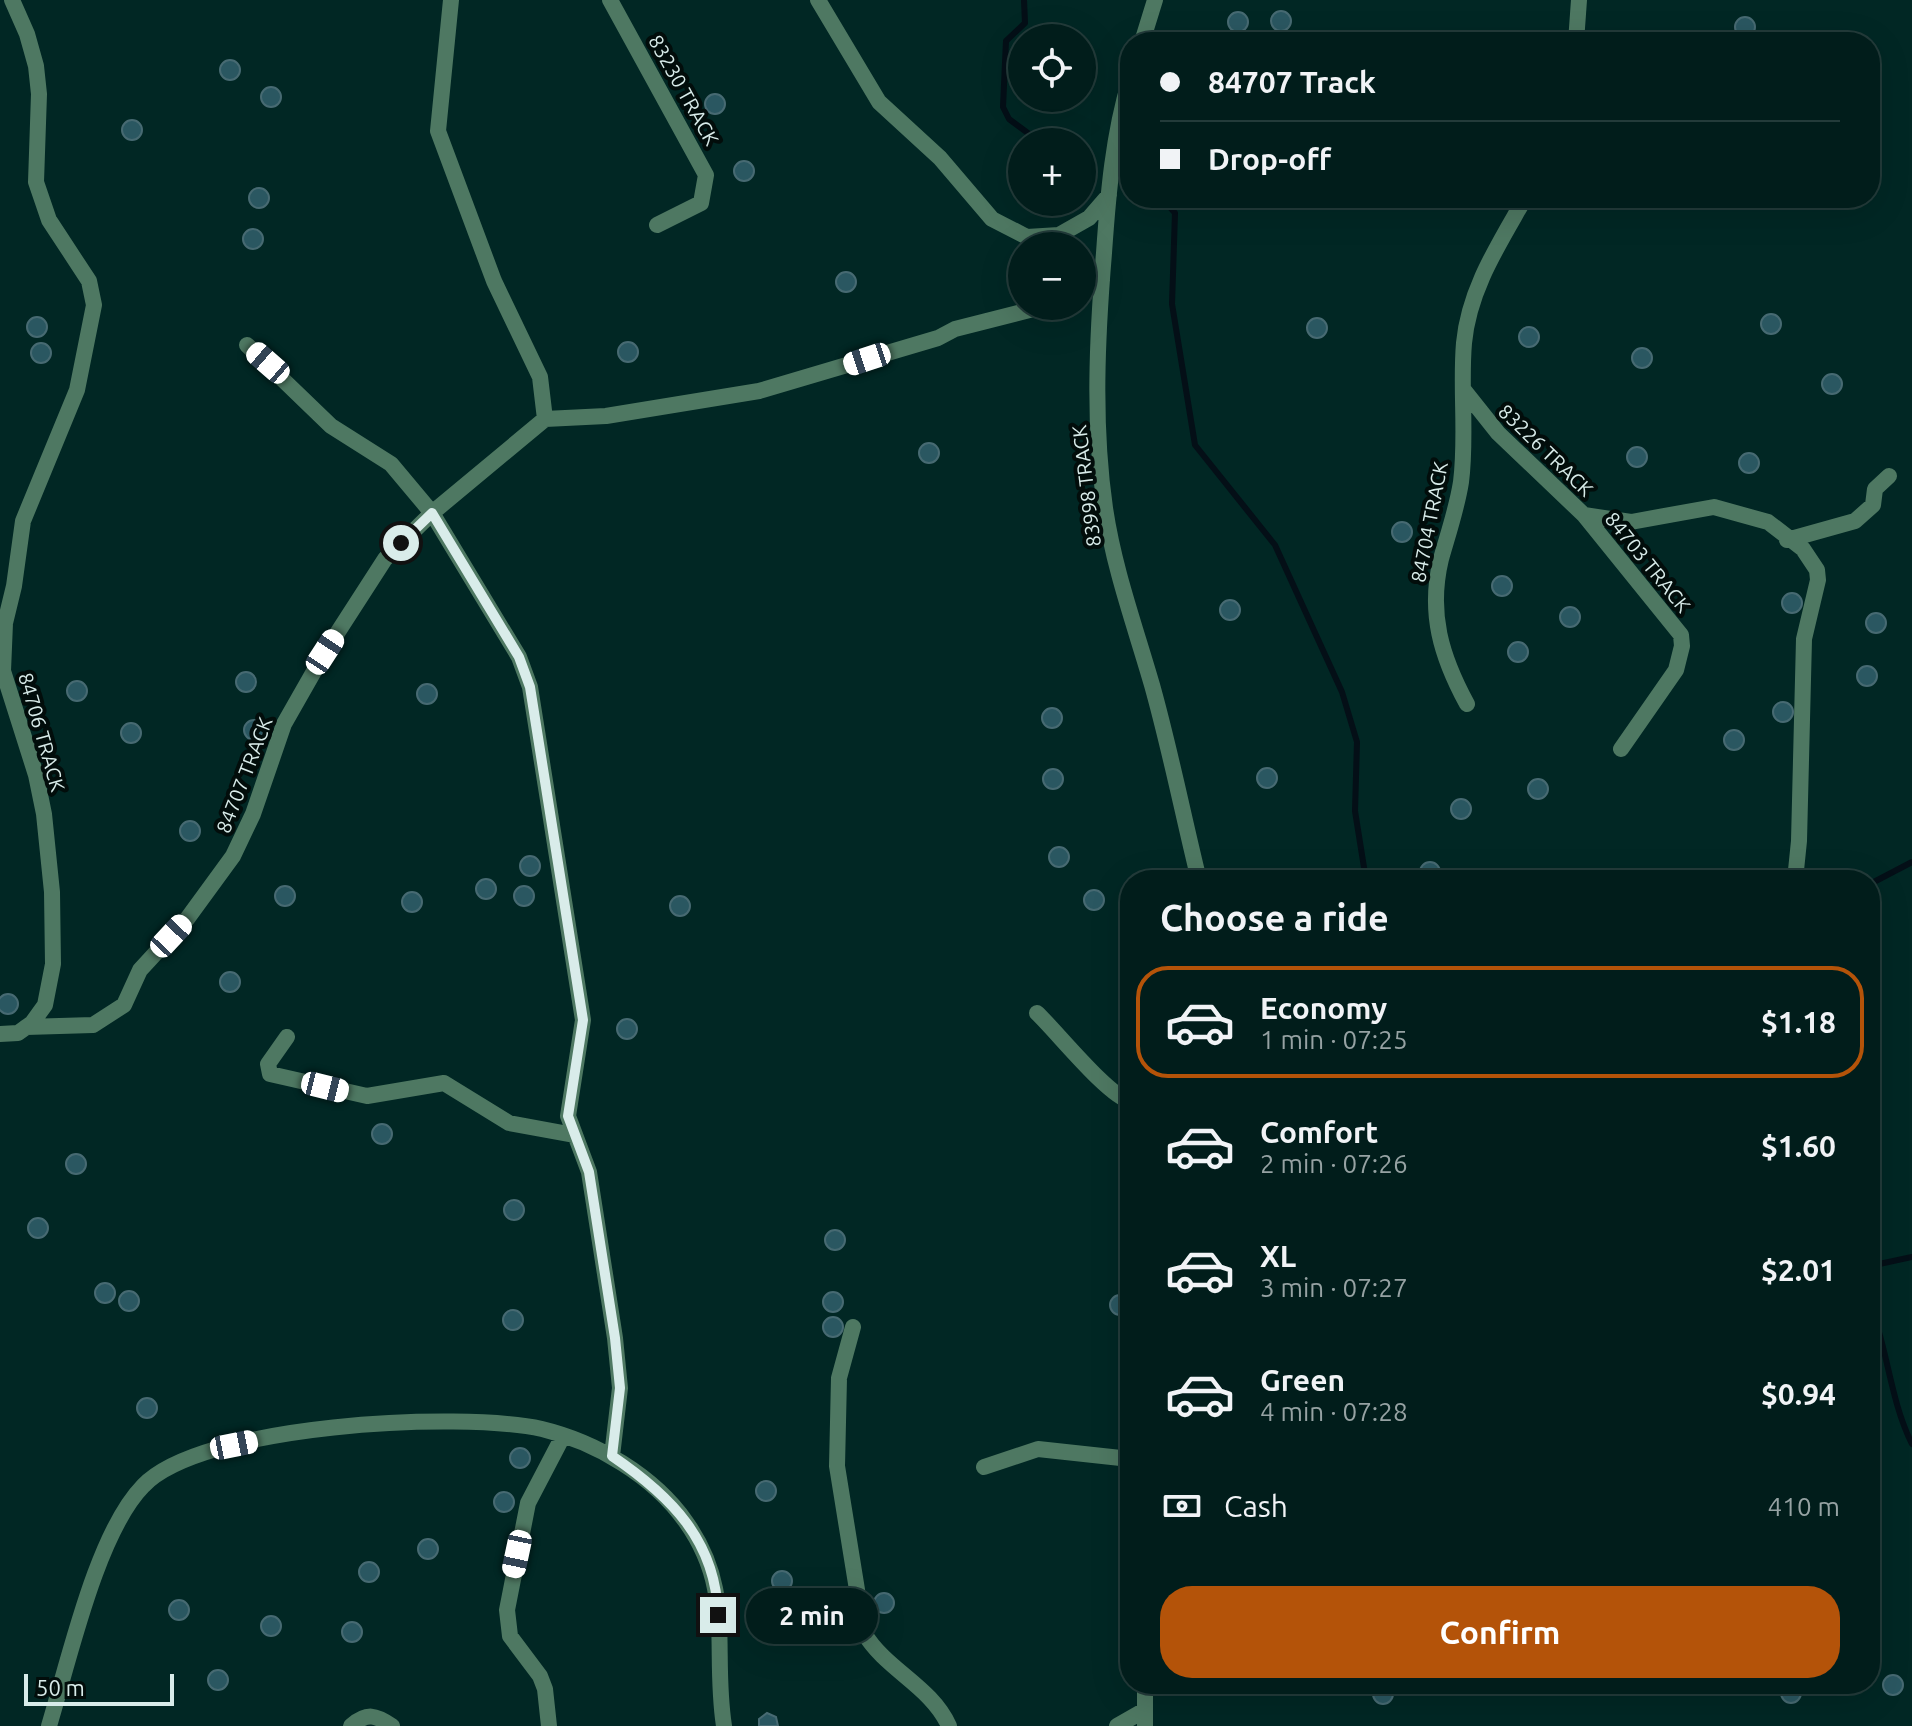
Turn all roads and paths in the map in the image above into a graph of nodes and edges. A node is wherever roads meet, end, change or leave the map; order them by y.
1 (12, 0) edge
2 (451, 0) edge
3 (610, 0) edge
4 (818, 0) edge
5 (1155, 0) edge
6 (1579, 0) edge
7 (1145, 32) edge
8 (1577, 32) edge
9 (1120, 113) edge
10 (1109, 195) junction
11 (1519, 208) edge
12 (657, 225) dead end
13 (1102, 280) junction
14 (1096, 283) edge
15 (1008, 315) edge
16 (247, 345) dead end
17 (1463, 389) junction
18 (545, 419) junction
19 (1889, 476) dead end
20 (432, 513) junction
21 (1584, 515) junction
22 (1787, 540) junction
23 (1467, 704) dead end
24 (1621, 749) dead end
25 (1197, 870) edge
26 (1796, 870) edge
27 (1037, 1013) dead end
28 (29, 1025) junction
29 (0, 1034) edge
30 (287, 1037) dead end
31 (1120, 1096) edge
32 (574, 1135) junction
33 (853, 1327) dead end
34 (563, 1436) junction
35 (612, 1456) junction
36 (1120, 1458) edge
37 (984, 1467) dead end
38 (1145, 1694) edge
39 (1145, 1718) edge
40 (49, 1726) edge
41 (351, 1726) edge
42 (392, 1726) edge
43 (549, 1726) edge
44 (724, 1726) edge
45 (949, 1726) edge
46 (1117, 1726) edge

1 - 28 street, 84706 TRACK
2 - 18 street
3 - 12 street, 83230 TRACK
4 - 10 street
5 - 7 street
6 - 8 street
9 - 10 street, 83998 TRACK
10 - 13 street, 83998 TRACK
11 - 17 street
13 - 14 street
13 - 25 street, 83998 TRACK
15 - 18 street
16 - 20 street
17 - 21 street, 83226 TRACK
17 - 23 street, 84704 TRACK
18 - 20 street, 84707 TRACK
19 - 22 street
20 - 28 street, 84707 TRACK
20 - 32 street
21 - 22 street, 83226 TRACK
21 - 24 street, 84703 TRACK
22 - 26 street, 83226 TRACK
27 - 31 street
28 - 29 street, 84707 TRACK
30 - 32 street
32 - 35 street
33 - 45 street
34 - 35 street
34 - 40 street
34 - 43 street
35 - 44 street
36 - 37 street
38 - 39 street
39 - 46 street
41 - 42 street

